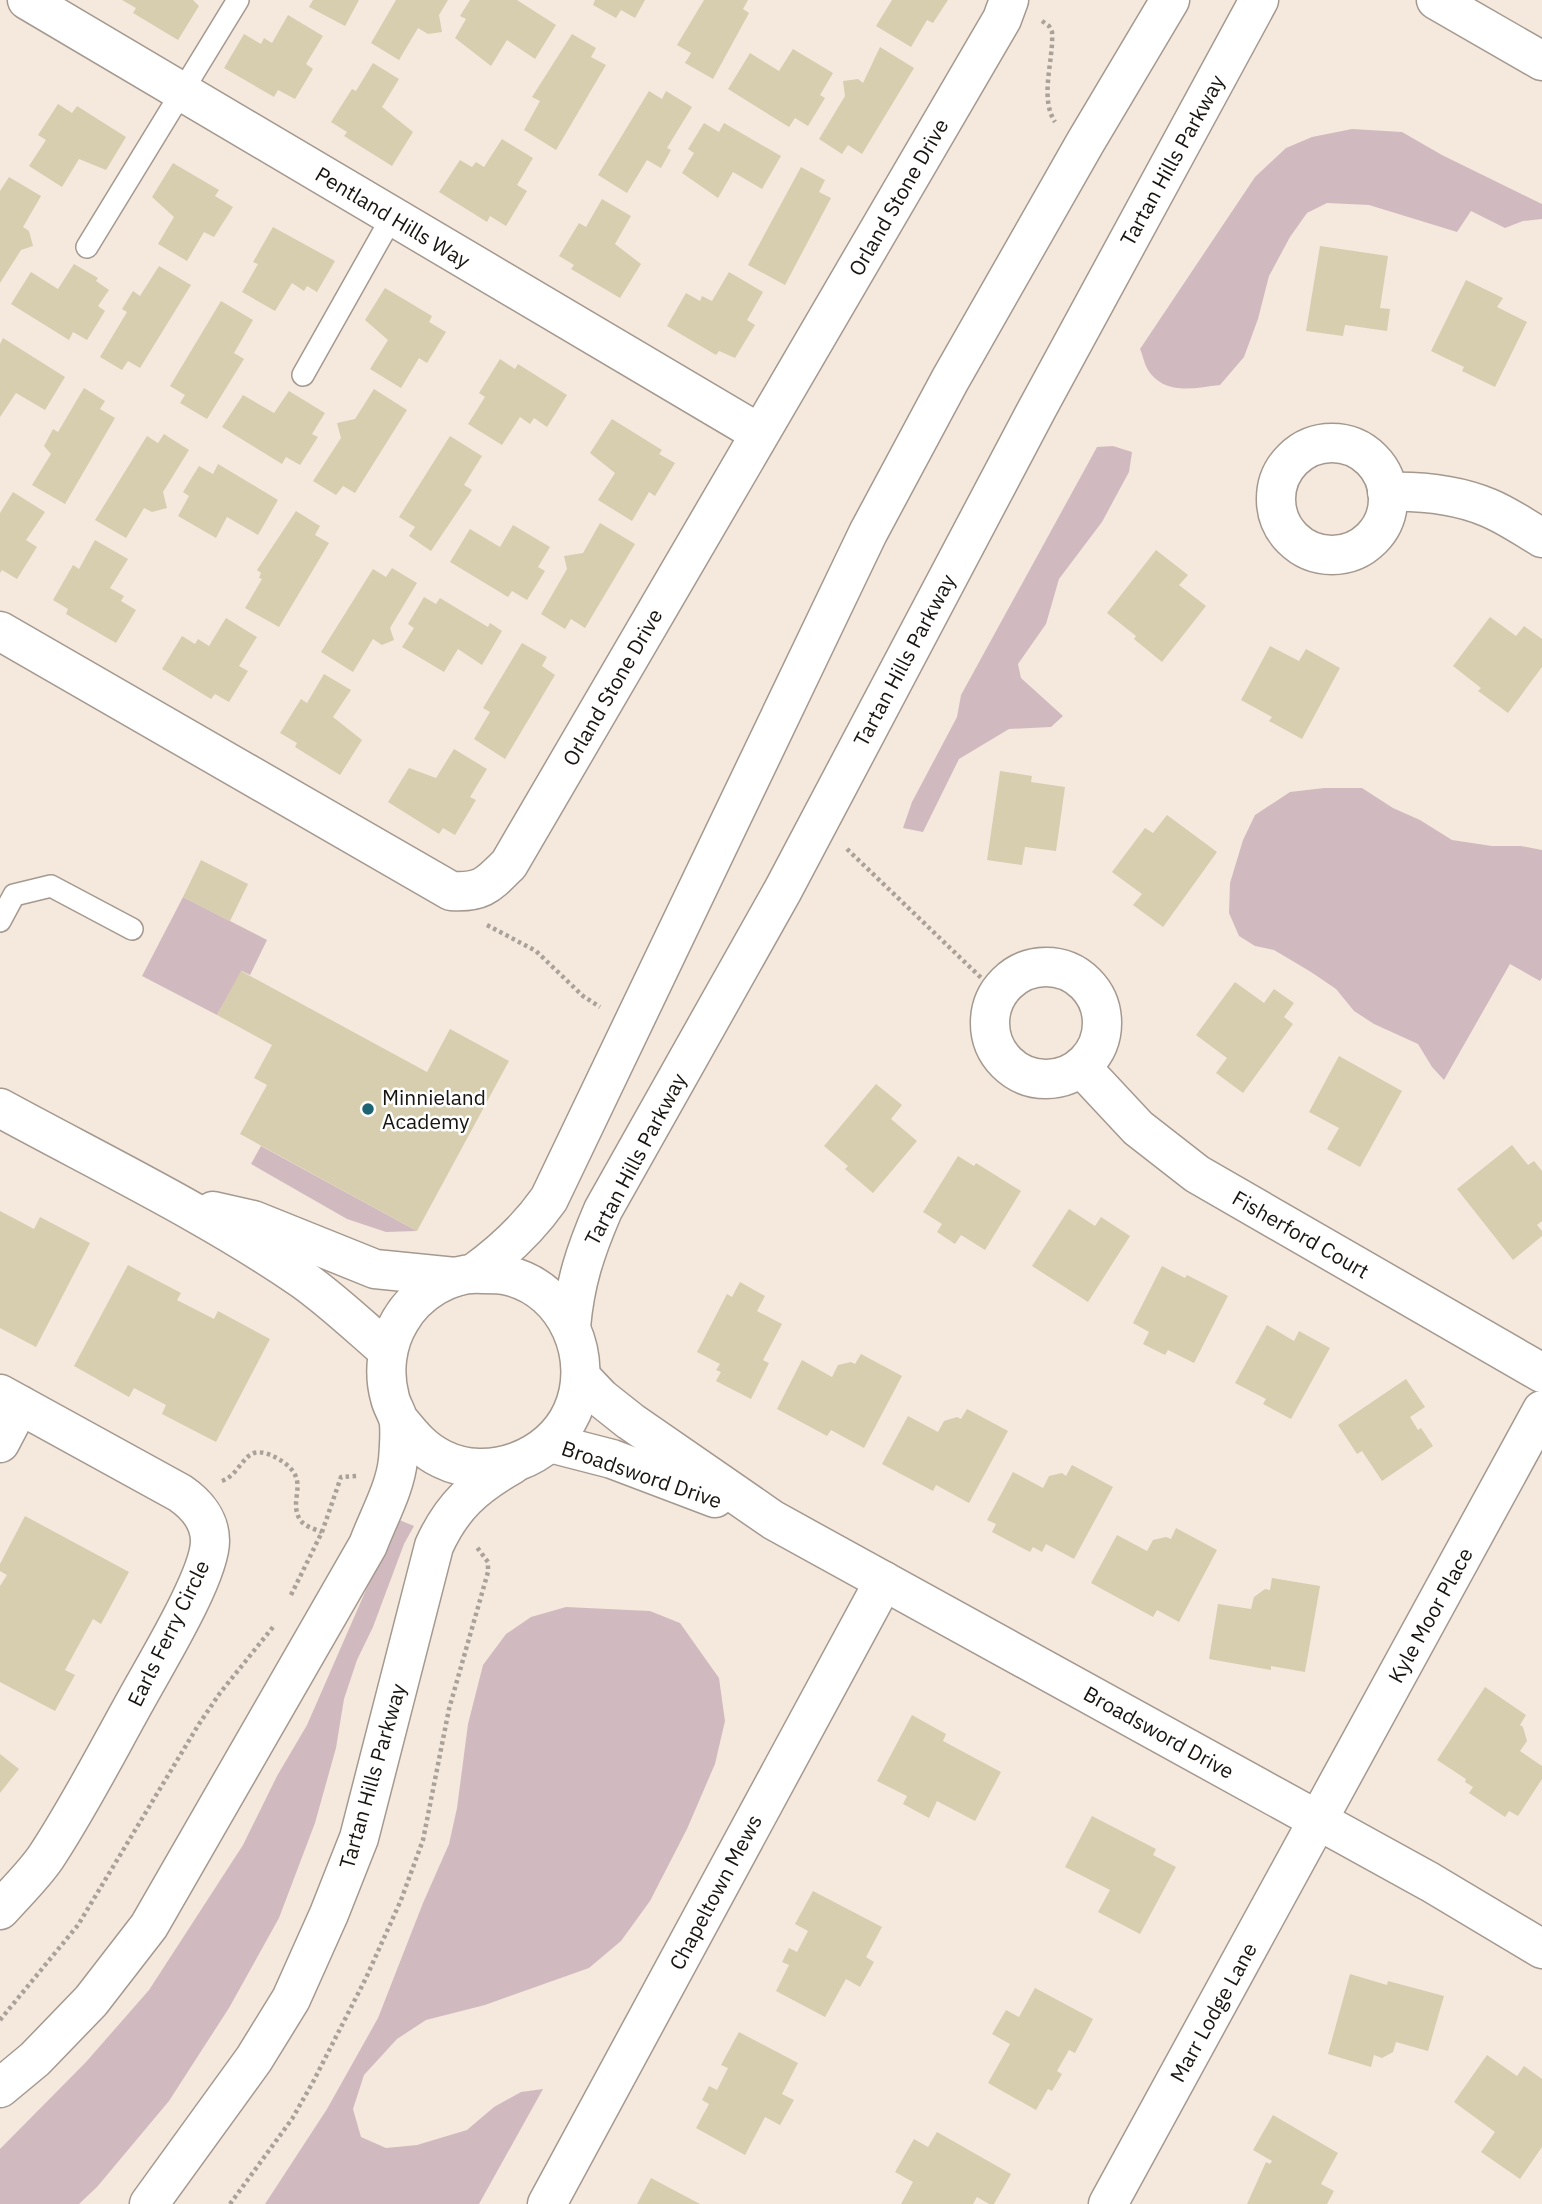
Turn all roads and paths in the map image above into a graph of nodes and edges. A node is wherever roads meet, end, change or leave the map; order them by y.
1 (27, 0) edge
2 (238, 0) edge
3 (1009, 0) edge
4 (1170, 0) edge
5 (1259, 0) edge
6 (1436, 0) edge
7 (1542, 61) edge
8 (183, 93) junction
9 (1085, 143) junction
10 (393, 217) junction
11 (87, 247) dead end
12 (303, 375) dead end
13 (759, 433) junction
14 (1387, 492) dead end
15 (1542, 538) edge
16 (0, 631) edge
17 (819, 821) junction
18 (472, 892) junction
19 (0, 922) edge
20 (132, 929) dead end
21 (998, 994) junction
22 (631, 1025) junction
23 (1081, 1067) junction
24 (0, 1108) edge
25 (180, 1204) junction
26 (464, 1275) junction
27 (571, 1327) junction
28 (388, 1351) junction
29 (1542, 1373) edge
30 (581, 1377) junction
31 (10, 1399) edge
32 (1542, 1410) edge
33 (399, 1420) junction
34 (0, 1443) edge
35 (534, 1452) junction
36 (388, 1493) junction
37 (194, 1502) junction
38 (773, 1520) junction
39 (444, 1524) junction
40 (322, 1532) junction
41 (884, 1581) junction
42 (288, 1602) dead end
43 (278, 1621) dead end
44 (1319, 1820) junction
45 (0, 1910) edge
46 (1542, 1949) edge
47 (0, 2020) edge
48 (0, 2088) edge
49 (149, 2204) edge
50 (230, 2204) edge
51 (547, 2204) edge
52 (1108, 2204) edge

1 - 8 street, Pentland Hills Way
2 - 8 lane
3 - 9 path
3 - 13 street, Orland Stone Drive
4 - 9 street
5 - 17 street, Tartan Hills Parkway
6 - 7 street
8 - 10 street, Pentland Hills Way
8 - 11 lane
9 - 22 street
10 - 12 lane
10 - 13 street, Pentland Hills Way
13 - 18 street, Orland Stone Drive
14 - 15 street
16 - 18 street
17 - 21 path
17 - 27 street, Tartan Hills Parkway
18 - 22 path
19 - 20 lane
21 - 23 street
21 - 23 street
22 - 26 street
23 - 29 street, Fisherford Court
24 - 25 street
25 - 26 street, Tartan Hills Parkway
25 - 28 street
26 - 27 street, Tartan Hills Parkway
26 - 28 street
27 - 30 street, Tartan Hills Parkway
28 - 33 street
30 - 35 street, Tartan Hills Parkway
30 - 38 street, Broadsword Drive
31 - 34 street
31 - 37 street
32 - 44 street, Kyle Moor Place
33 - 35 street
33 - 36 street
35 - 38 street, Broadsword Drive
35 - 39 street, Tartan Hills Parkway
36 - 40 path
36 - 48 street
37 - 40 path
37 - 45 street, Earls Ferry Circle
38 - 41 street, Broadsword Drive
39 - 49 street, Tartan Hills Parkway
39 - 50 path
40 - 42 path
41 - 44 street, Broadsword Drive
41 - 51 street, Chapeltown Mews
43 - 47 path
44 - 46 street, Broadsword Drive
44 - 52 street, Marr Lodge Lane

